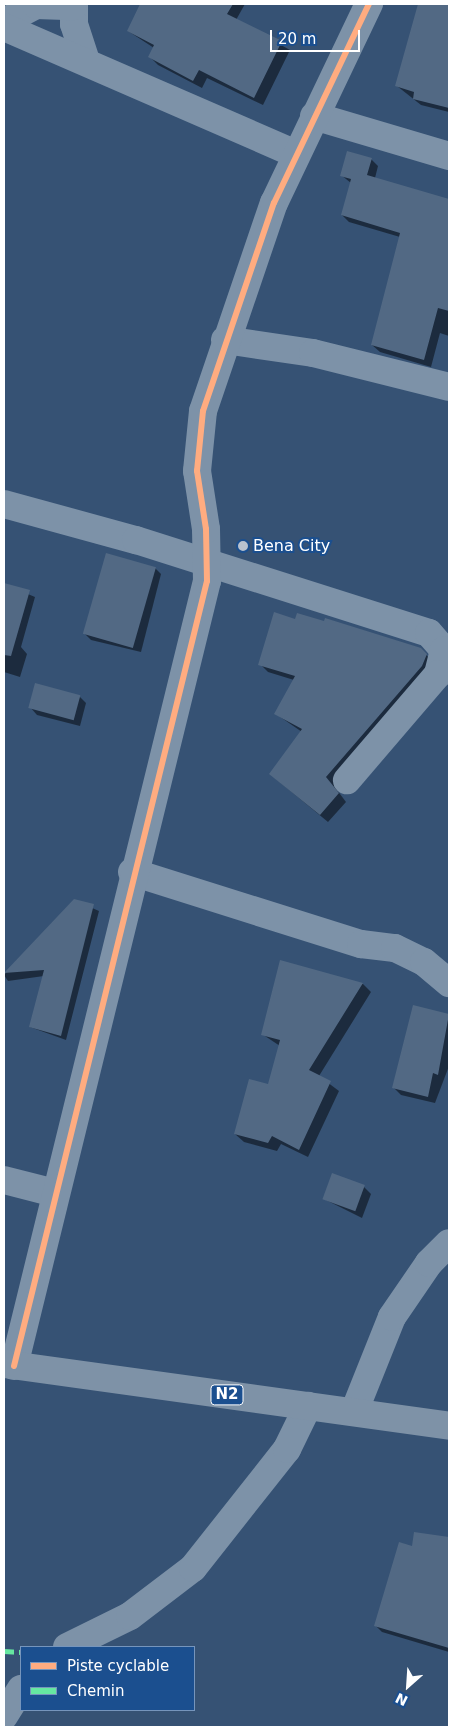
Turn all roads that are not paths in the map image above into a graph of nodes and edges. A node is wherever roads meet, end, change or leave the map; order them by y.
1 (369, 4) edge
2 (74, 5) edge
3 (4, 22) edge
4 (4, 27) edge
5 (86, 60) junction
6 (314, 116) junction
7 (296, 154) junction
8 (449, 156) edge
9 (225, 340) junction
10 (449, 387) edge
11 (4, 504) edge
12 (208, 566) junction
13 (347, 780) dead end
14 (132, 872) junction
15 (449, 983) edge
16 (4, 1180) edge
17 (55, 1193) junction
18 (449, 1243) edge
19 (9, 1365) edge
20 (308, 1406) junction
21 (354, 1412) junction
22 (449, 1426) edge
23 (69, 1646) edge
24 (20, 1691) edge
25 (4, 1716) edge

1 - 6 street
2 - 3 street
2 - 5 street
4 - 5 street
5 - 7 street
6 - 7 street
6 - 8 street
7 - 9 street
9 - 10 street
9 - 12 street
11 - 12 street
12 - 13 street
12 - 14 street
14 - 15 street
14 - 17 street
16 - 17 street
17 - 19 street
18 - 21 street
19 - 20 highway, N2
20 - 21 highway, N2
20 - 23 street
21 - 22 highway, N2
24 - 25 street

